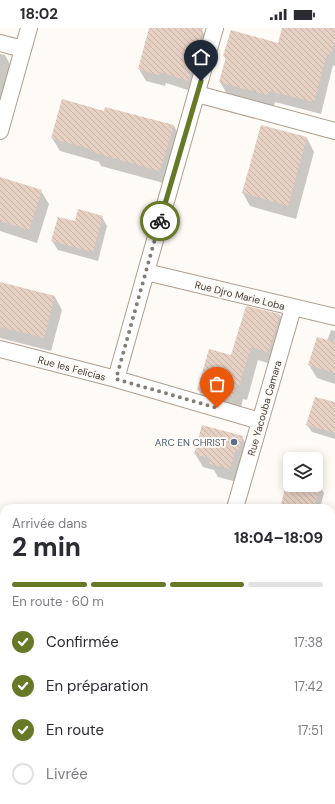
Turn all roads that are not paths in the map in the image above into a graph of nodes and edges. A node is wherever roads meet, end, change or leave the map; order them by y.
1 (29, 28) edge
2 (216, 28) edge
3 (0, 43) edge
4 (23, 49) junction
5 (198, 94) junction
6 (0, 131) edge
7 (335, 131) edge
8 (146, 272) junction
9 (293, 308) junction
10 (335, 317) edge
11 (0, 348) edge
12 (116, 379) junction
13 (260, 421) junction
14 (236, 504) edge

1 - 4 street
2 - 5 street
3 - 4 street
4 - 6 street
5 - 7 street
5 - 8 street
8 - 9 street, Rue Djro Marie Loba
8 - 12 street
9 - 10 street, Rue Djro Marie Loba
9 - 13 street, Rue Yacouba Camara
11 - 12 street, Rue les Felicias
12 - 13 street, Rue les Felicias
13 - 14 street, Rue Yacouba Camara

